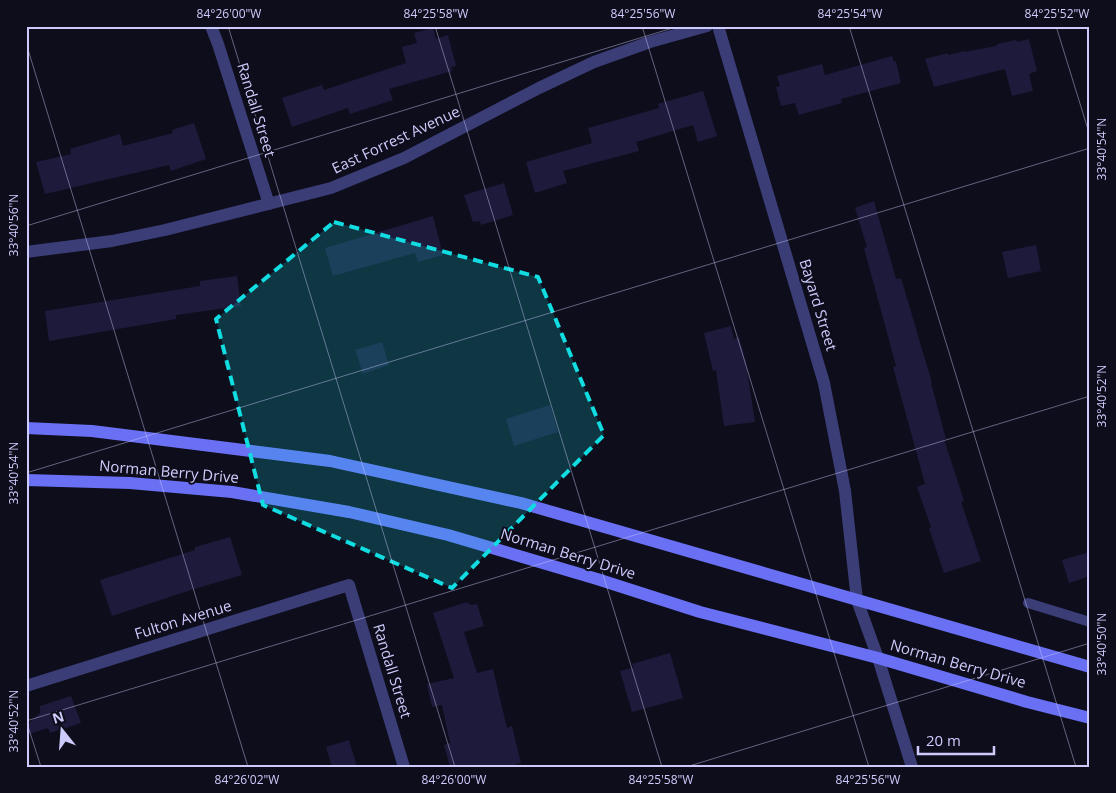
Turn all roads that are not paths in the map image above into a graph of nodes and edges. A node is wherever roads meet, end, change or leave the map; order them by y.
1 (211, 26) edge
2 (707, 26) edge
3 (718, 26) edge
4 (269, 204) junction
5 (26, 252) edge
6 (26, 428) edge
7 (26, 480) edge
8 (349, 586) joint
9 (857, 600) junction
10 (1028, 603) dead end
11 (1090, 622) edge
12 (878, 658) junction
13 (1090, 667) edge
14 (26, 686) edge
15 (1090, 718) edge
16 (404, 767) edge
17 (912, 767) edge

1 - 4 street, Randall Street
2 - 4 street, East Forrest Avenue
3 - 9 street, Bayard Street
4 - 5 street, East Forrest Avenue
6 - 9 main road, Norman Berry Drive
7 - 12 main road, Norman Berry Drive
8 - 14 street, Fulton Avenue
8 - 16 street, Randall Street
9 - 12 street, Bayard Street
9 - 13 main road, Norman Berry Drive
10 - 11 lane
12 - 15 main road, Norman Berry Drive
12 - 17 street, Bayard Street

